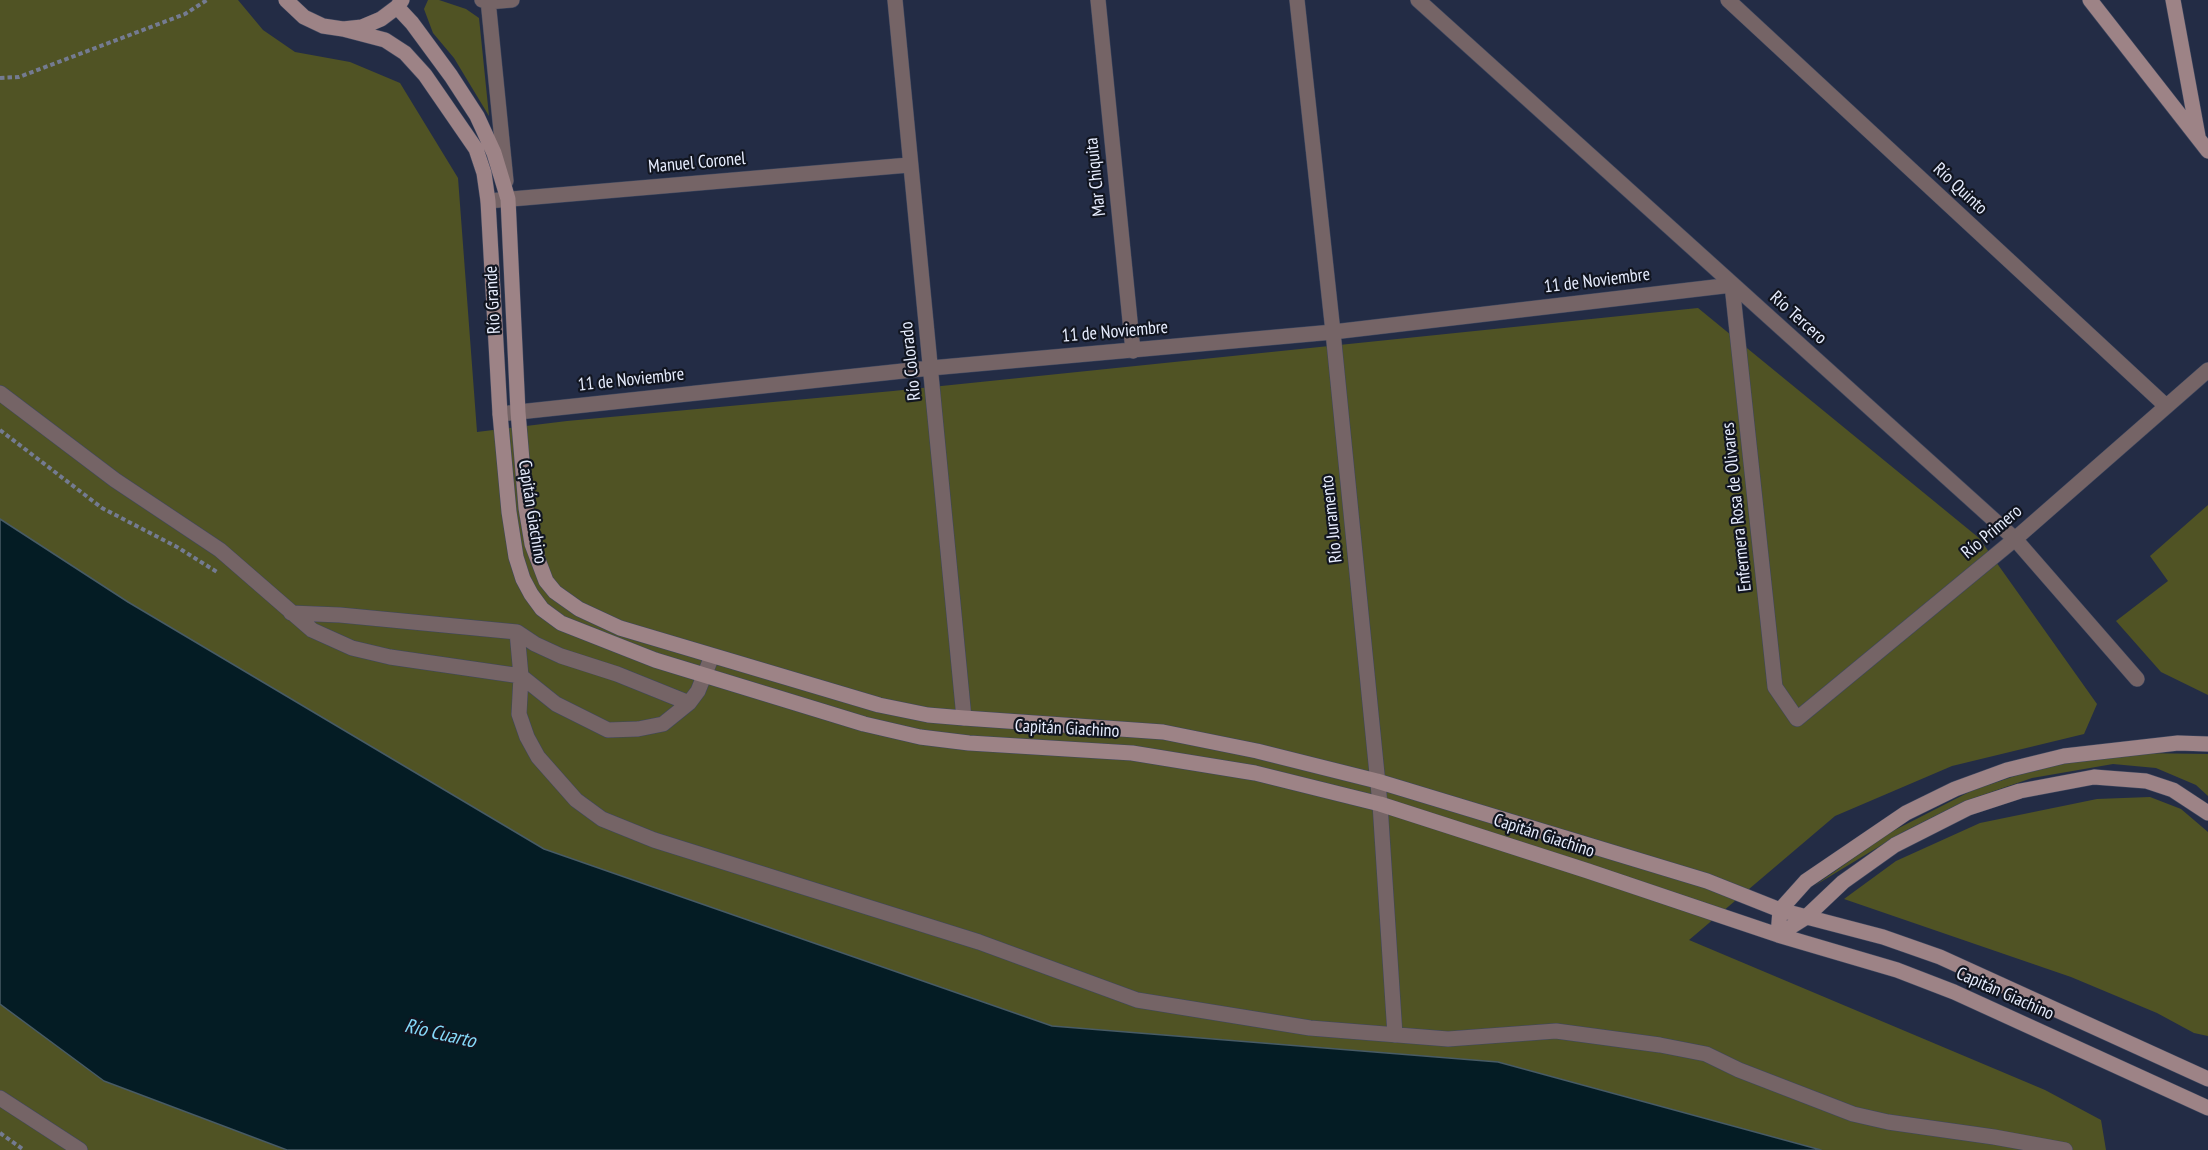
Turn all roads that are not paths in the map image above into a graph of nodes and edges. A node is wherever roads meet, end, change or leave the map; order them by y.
1 (286, 0) edge
2 (512, 0) edge
3 (895, 0) edge
4 (1098, 0) edge
5 (1297, 0) edge
6 (1418, 0) edge
7 (1728, 0) edge
8 (2090, 0) edge
9 (2173, 0) edge
10 (486, 1) edge
11 (399, 3) edge
12 (343, 29) junction
13 (2203, 145) edge
14 (909, 165) junction
15 (508, 199) junction
16 (488, 201) junction
17 (1732, 285) junction
18 (1333, 332) junction
19 (1133, 351) junction
20 (931, 368) junction
21 (2208, 370) edge
22 (0, 393) edge
23 (2166, 406) junction
24 (518, 412) junction
25 (500, 414) junction
26 (2015, 539) junction
27 (555, 592) joint
28 (291, 614) junction
29 (517, 632) junction
30 (712, 656) junction
31 (706, 675) junction
32 (521, 676) junction
33 (2137, 679) dead end
34 (689, 703) junction
35 (964, 718) junction
36 (1797, 719) joint
37 (2208, 744) edge
38 (1377, 781) junction
39 (1380, 804) junction
40 (2208, 813) edge
41 (1780, 910) junction
42 (1805, 918) junction
43 (1778, 935) junction
44 (1395, 1035) junction
45 (2208, 1079) edge
46 (0, 1098) edge
47 (2208, 1108) edge
48 (80, 1150) edge
49 (2065, 1150) edge

1 - 12 main road, Capitán Giachino
2 - 10 street
3 - 14 street, Río Colorado
4 - 19 street, Mar Chiquita
5 - 18 street, Río Juramento
6 - 17 street, Río Tercero
7 - 23 street, Río Quinto
8 - 13 main road
9 - 13 main road
10 - 15 street, Río Grande
11 - 12 main road
11 - 15 main road
12 - 16 main road, Capitán Giachino
14 - 15 street, Manuel Coronel
14 - 20 street, Río Colorado
15 - 16 street, Manuel Coronel
15 - 24 main road, Río Grande
16 - 25 main road, Capitán Giachino
17 - 18 street, 11 de Noviembre
17 - 26 street, Río Tercero
17 - 36 street, Enfermera Rosa de Olivares
18 - 19 street, 11 de Noviembre
18 - 38 street, Río Juramento
19 - 20 street, 11 de Noviembre
20 - 24 street, 11 de Noviembre
20 - 35 street, Río Colorado
21 - 23 street, Río Primero
22 - 28 street
23 - 26 street, Río Primero
24 - 25 street, 11 de Noviembre
24 - 27 main road, Río Grande
25 - 31 main road, Capitán Giachino
26 - 33 street, Río Tercero
26 - 36 street, Río Primero
27 - 30 main road, Capitán Giachino
28 - 29 street
28 - 32 street
29 - 32 street
29 - 34 street
30 - 31 street
30 - 35 main road, Capitán Giachino
31 - 34 street
31 - 39 main road, Capitán Giachino
32 - 34 street
32 - 44 street
35 - 38 main road, Capitán Giachino
37 - 41 main road
38 - 39 street, Río Juramento
38 - 41 main road, Capitán Giachino
39 - 43 main road, Capitán Giachino
39 - 44 street, Río Juramento
40 - 42 main road
41 - 42 main road, Capitán Giachino
41 - 43 main road
42 - 43 main road
42 - 45 main road, Capitán Giachino
43 - 47 main road, Capitán Giachino
44 - 49 street
46 - 48 street

